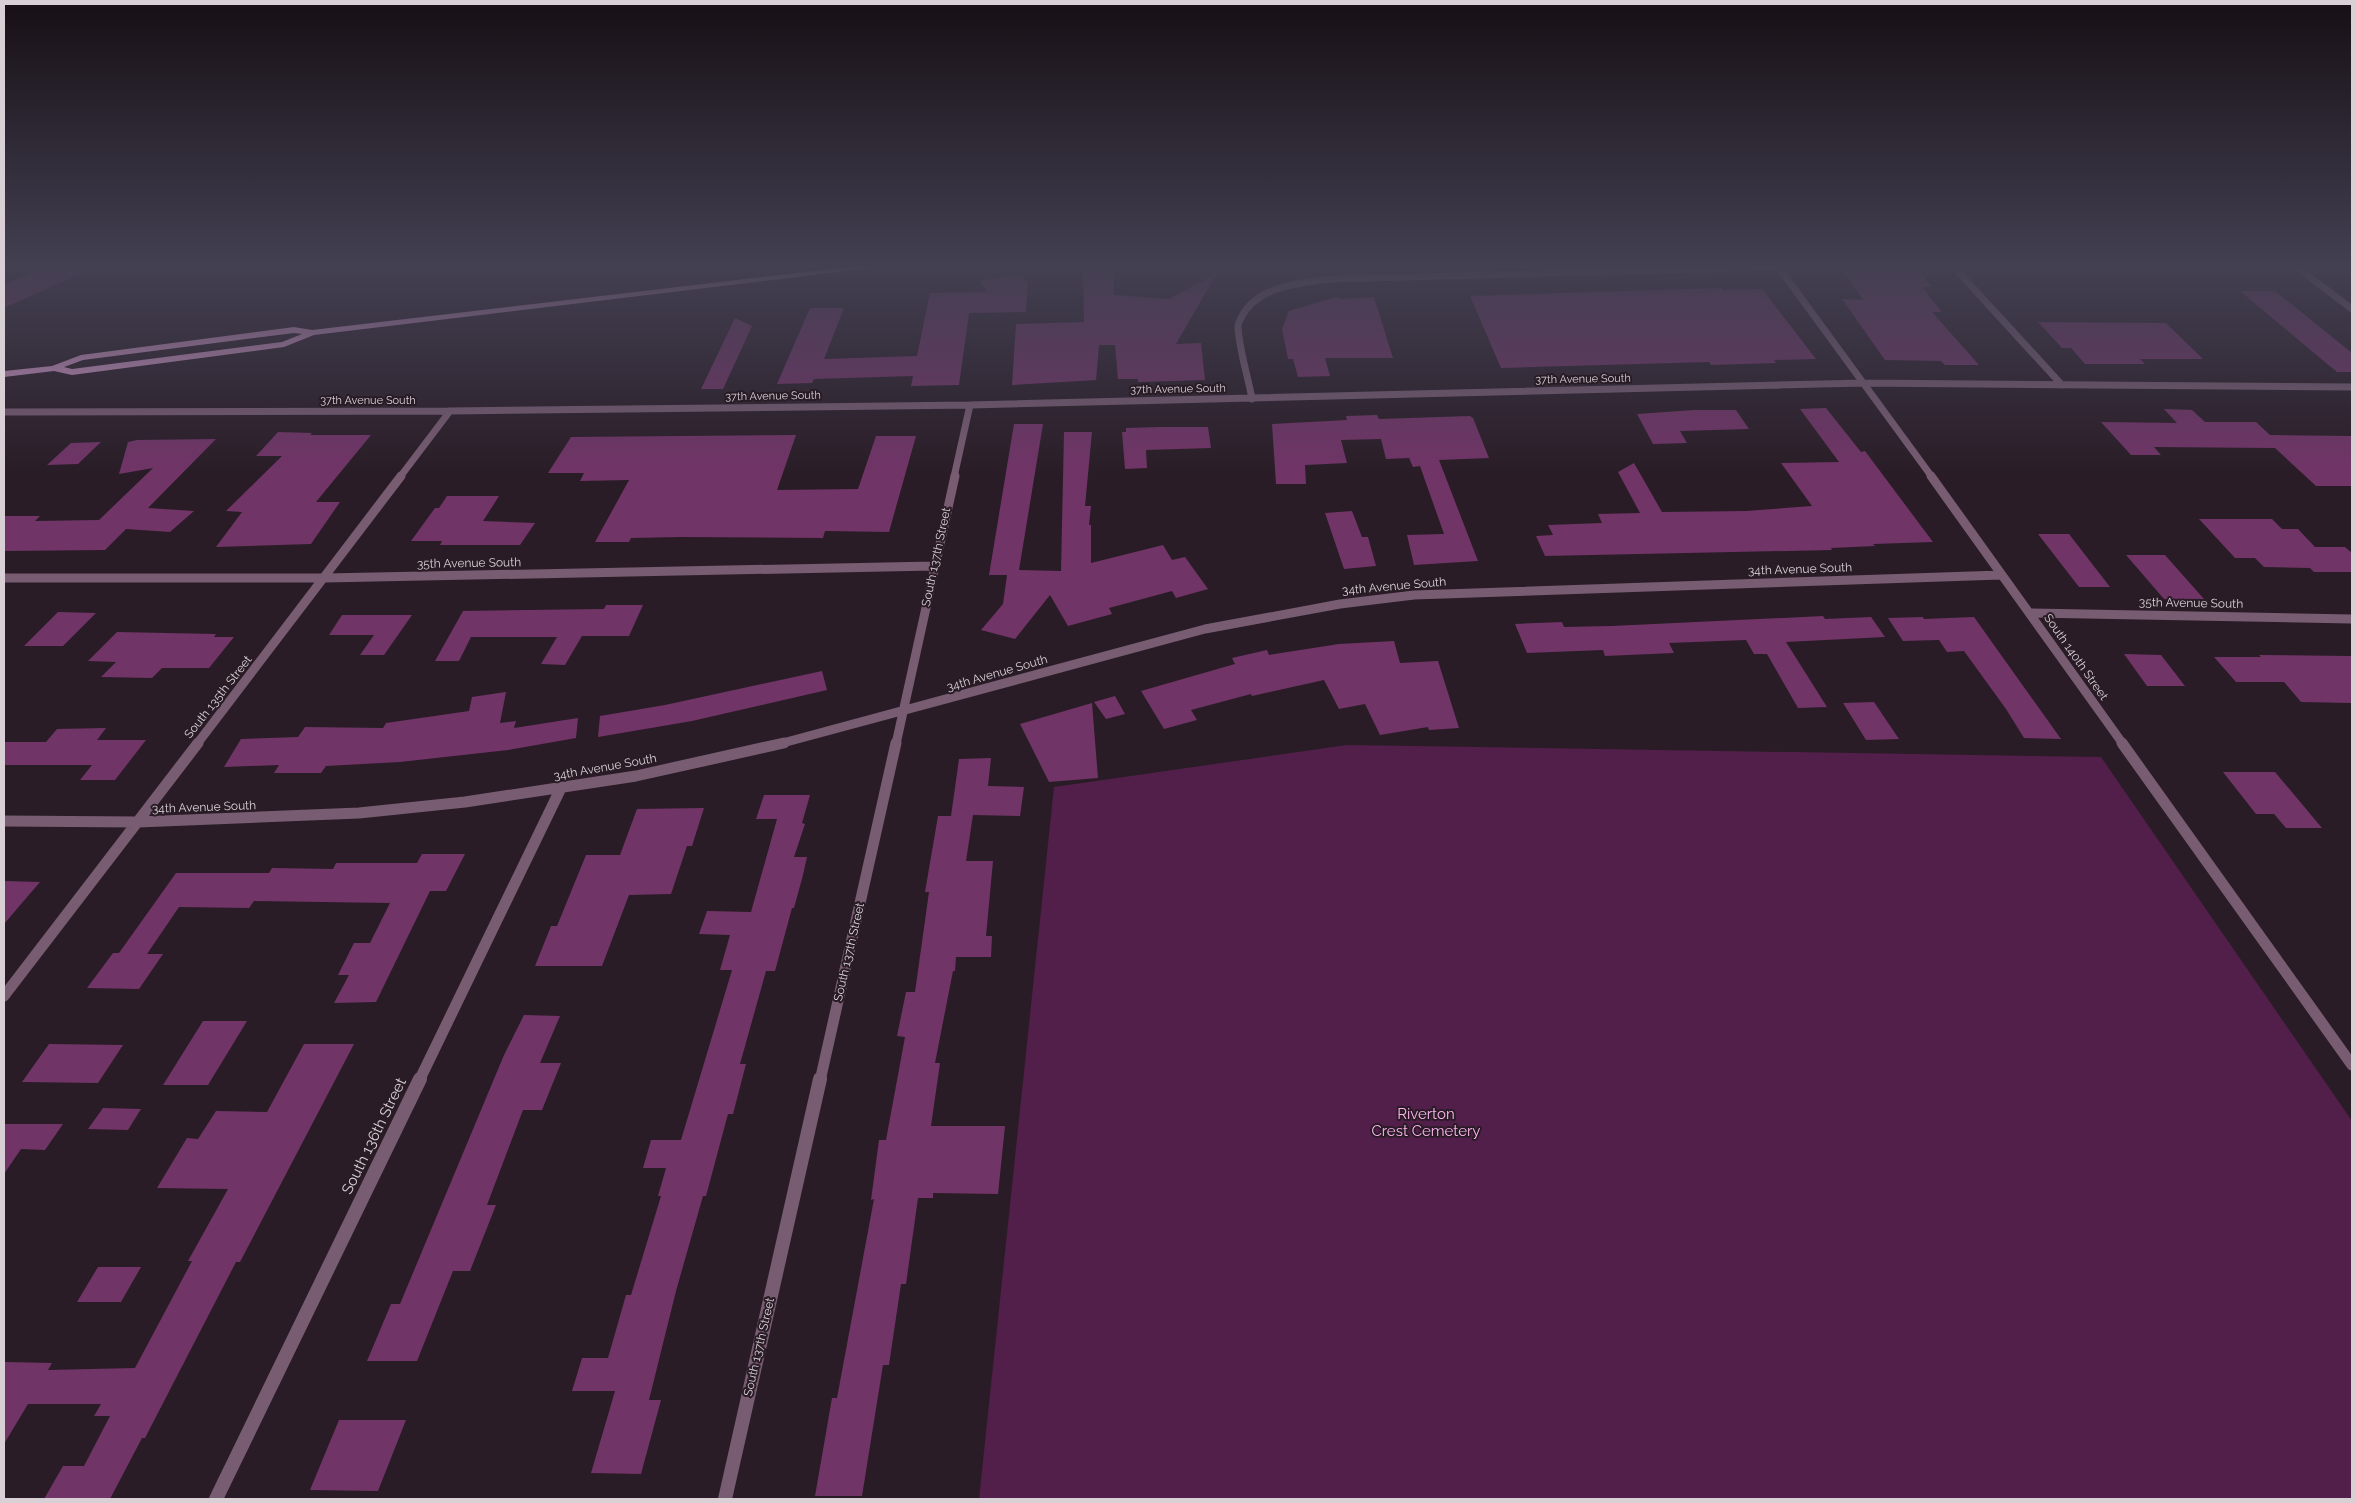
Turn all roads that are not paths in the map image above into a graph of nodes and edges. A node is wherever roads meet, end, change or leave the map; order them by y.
1 (307, 335) edge
2 (1240, 335) edge
3 (1829, 335) edge
4 (2017, 335) edge
5 (4, 374) edge
6 (1864, 383) junction
7 (2062, 385) junction
8 (2352, 387) edge
9 (1252, 399) junction
10 (970, 405) junction
11 (450, 411) junction
12 (4, 412) edge
13 (934, 566) junction
14 (2001, 575) junction
15 (4, 578) edge
16 (325, 578) junction
17 (2030, 613) junction
18 (2352, 619) edge
19 (903, 712) junction
20 (560, 788) junction
21 (4, 821) edge
22 (138, 822) junction
23 (4, 996) edge
24 (2352, 1065) edge
25 (216, 1499) edge
26 (725, 1499) edge

1 - 5 main road
2 - 9 street
3 - 6 street, South 140th Street
4 - 7 street
6 - 7 street, 37th Avenue South
6 - 9 street, 37th Avenue South
6 - 14 street, South 140th Street
7 - 8 street, 37th Avenue South
9 - 10 street, 37th Avenue South
10 - 11 street, 37th Avenue South
10 - 13 street, South 137th Street
11 - 12 street, 37th Avenue South
11 - 16 street, South 135th Street
13 - 16 street, 35th Avenue South
13 - 19 street, South 137th Street
14 - 17 street, South 140th Street
14 - 19 street, 34th Avenue South
15 - 16 street, 35th Avenue South
16 - 22 street, South 135th Street
17 - 18 street, 35th Avenue South
17 - 24 street, South 140th Street
19 - 20 street, 34th Avenue South
19 - 26 street, South 137th Street
20 - 22 street, 34th Avenue South
20 - 25 street, South 136th Street
21 - 22 street, 34th Avenue South
22 - 23 street, South 135th Street

